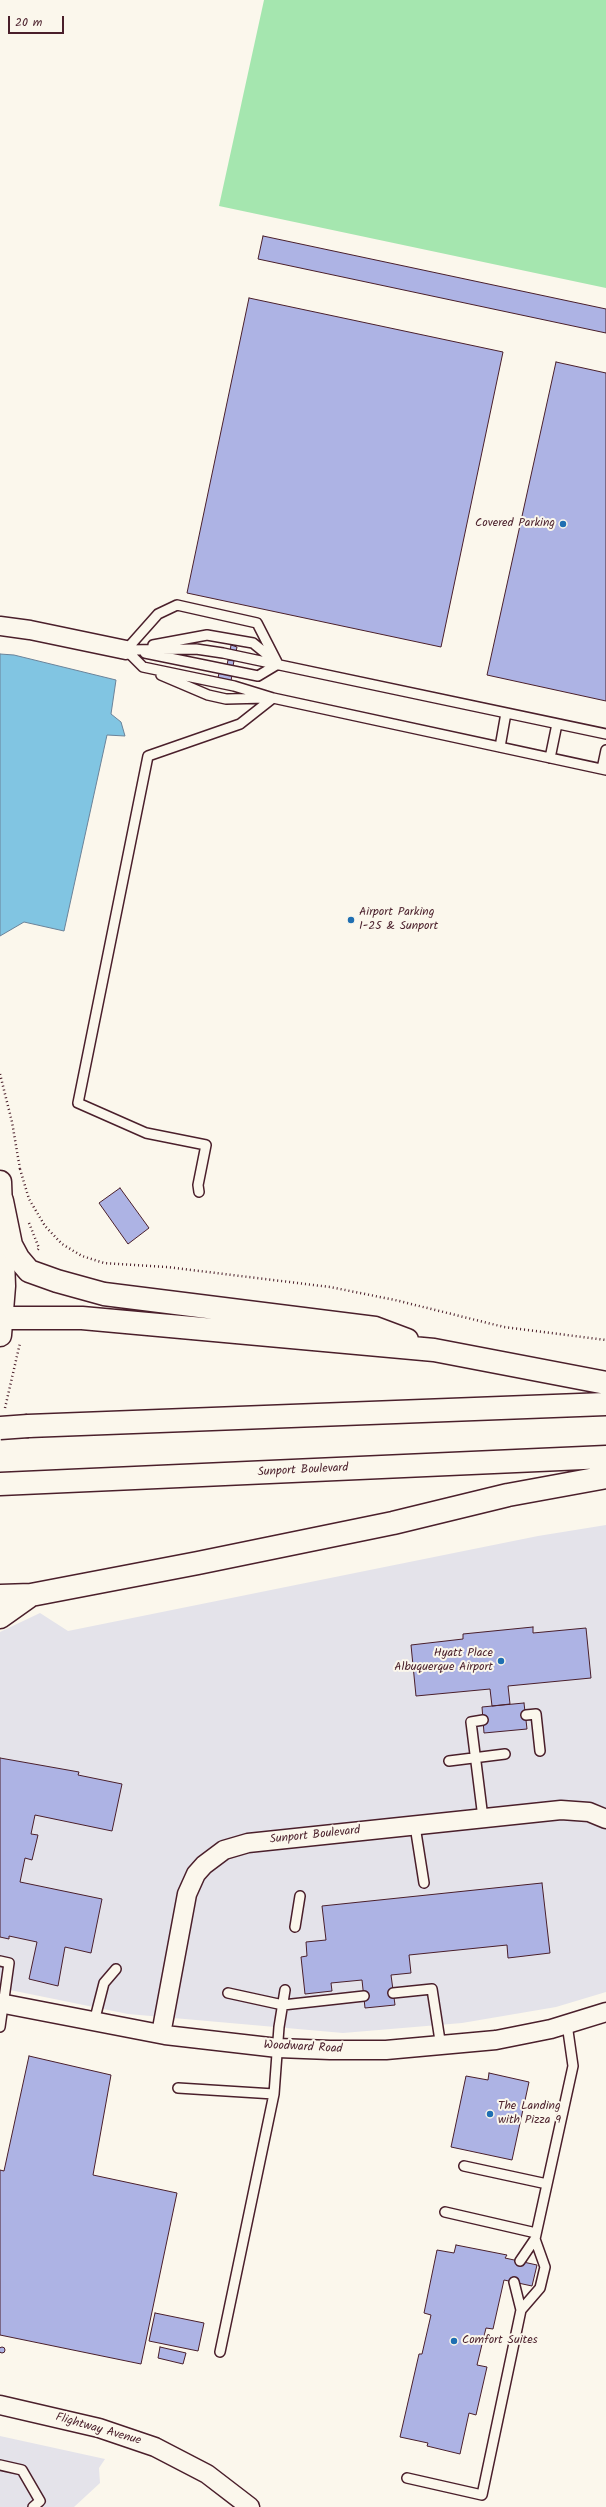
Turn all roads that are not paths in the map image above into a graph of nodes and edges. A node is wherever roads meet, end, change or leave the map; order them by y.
1 (0, 626) edge
2 (126, 650) junction
3 (278, 664) junction
4 (143, 667) junction
5 (273, 698) junction
6 (506, 713) junction
7 (557, 724) junction
8 (606, 734) edge
9 (500, 747) junction
10 (606, 750) edge
11 (550, 758) junction
12 (604, 769) edge
13 (1, 1192) edge
14 (199, 1192) dead end
15 (5, 1328) edge
16 (434, 1350) junction
17 (606, 1383) edge
18 (606, 1404) edge
19 (2, 1421) edge
20 (606, 1457) edge
21 (606, 1477) edge
22 (10, 1484) edge
23 (31, 1595) junction
24 (0, 1596) edge
25 (0, 1617) edge
26 (526, 1715) dead end
27 (483, 1720) dead end
28 (540, 1751) dead end
29 (505, 1754) dead end
30 (476, 1758) junction
31 (449, 1761) dead end
32 (483, 1818) junction
33 (606, 1819) edge
34 (414, 1826) junction
35 (424, 1883) dead end
36 (300, 1896) dead end
37 (295, 1927) dead end
38 (0, 1961) edge
39 (116, 1969) dead end
40 (285, 1990) dead end
41 (228, 1993) dead end
42 (393, 1993) dead end
43 (364, 1996) dead end
44 (1, 2004) edge
45 (283, 2005) junction
46 (606, 2012) edge
47 (94, 2022) junction
48 (567, 2024) junction
49 (0, 2027) edge
50 (161, 2034) junction
51 (441, 2047) junction
52 (278, 2048) junction
53 (178, 2088) dead end
54 (274, 2094) junction
55 (464, 2166) dead end
56 (547, 2184) junction
57 (445, 2212) dead end
58 (536, 2236) junction
59 (520, 2261) dead end
60 (514, 2282) dead end
61 (521, 2310) junction
62 (220, 2352) dead end
63 (0, 2405) edge
64 (0, 2465) edge
65 (406, 2478) dead end
66 (33, 2507) edge
67 (250, 2507) edge

1 - 2 street
2 - 3 lane
2 - 3 lane
2 - 3 lane
2 - 3 lane
2 - 4 lane
3 - 6 lane
4 - 5 lane
4 - 5 lane
5 - 9 lane
5 - 14 lane
6 - 7 lane
6 - 9 lane
7 - 8 lane
7 - 11 lane
9 - 11 lane
10 - 12 lane
11 - 12 lane
13 - 15 main road
13 - 16 main road
15 - 16 main road
16 - 17 main road
18 - 19 main road, bridge
20 - 22 main road, Sunport Boulevard
21 - 23 main road
23 - 24 main road
23 - 25 main road
26 - 28 lane
27 - 30 lane
29 - 30 lane
30 - 31 lane
30 - 32 lane
32 - 33 street, Sunport Boulevard
32 - 34 street, Sunport Boulevard
34 - 35 lane
34 - 50 street, Sunport Boulevard
36 - 37 lane
38 - 44 lane
39 - 47 lane
40 - 45 lane
41 - 45 lane
42 - 51 lane
43 - 45 lane
44 - 47 street, Woodward Road
44 - 49 lane
45 - 52 lane
46 - 48 street, Woodward Road
47 - 50 street, Woodward Road
48 - 51 street, Woodward Road
48 - 56 lane
50 - 52 street, Woodward Road
51 - 52 street, Woodward Road
52 - 54 lane
53 - 54 lane
54 - 62 lane
55 - 56 lane
56 - 58 lane
57 - 58 lane
58 - 59 lane
58 - 61 lane
60 - 61 lane
61 - 65 lane
63 - 67 street, Flightway Avenue
64 - 66 lane

